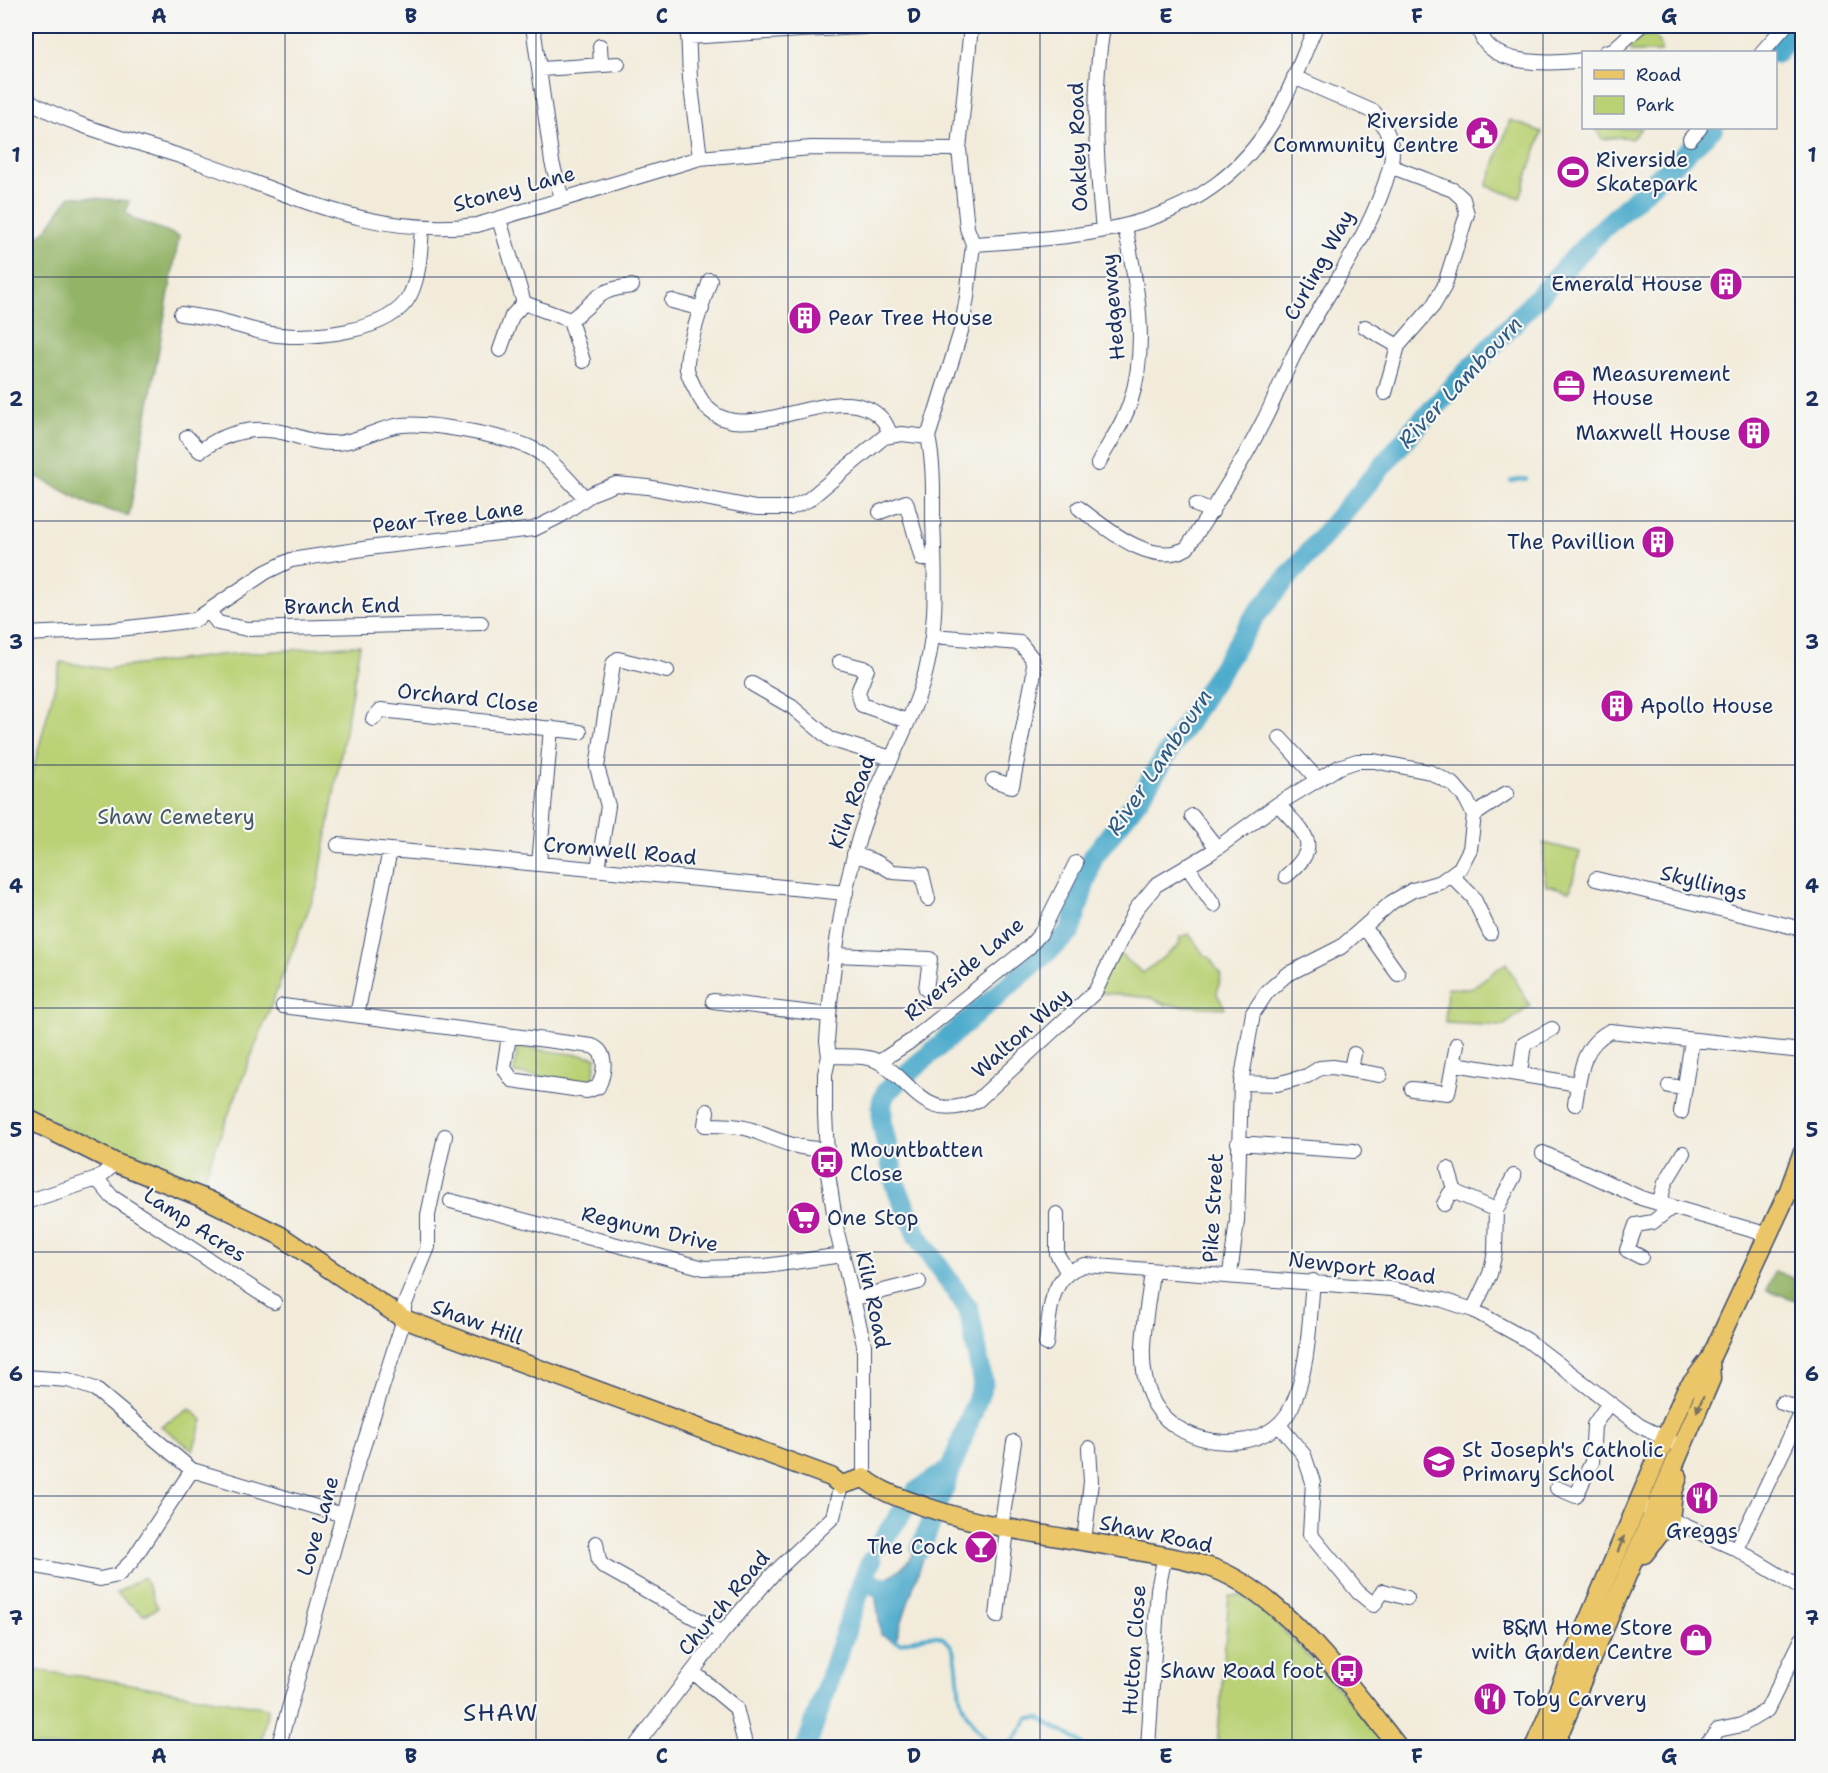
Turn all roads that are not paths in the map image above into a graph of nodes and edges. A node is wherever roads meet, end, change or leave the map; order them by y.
1 (533, 26) edge
2 (971, 26) edge
3 (1103, 26) edge
4 (1316, 26) edge
5 (1479, 26) edge
6 (1640, 26) edge
7 (1785, 26) edge
8 (801, 28) edge
9 (886, 30) edge
10 (688, 31) edge
11 (600, 46) dead end
12 (1610, 51) edge
13 (1763, 51) edge
14 (1582, 60) edge
15 (618, 64) dead end
16 (601, 65) junction
17 (541, 69) junction
18 (1294, 77) junction
19 (26, 99) edge
20 (1699, 129) edge
21 (1690, 139) dead end
22 (959, 149) junction
23 (700, 158) junction
24 (1390, 166) junction
25 (562, 199) junction
26 (499, 219) junction
27 (1125, 227) junction
28 (422, 228) junction
29 (1103, 230) junction
30 (973, 244) junction
31 (710, 280) dead end
32 (632, 286) dead end
33 (672, 301) dead end
34 (524, 303) junction
35 (702, 309) junction
36 (181, 314) dead end
37 (570, 320) junction
38 (1365, 327) dead end
39 (1398, 346) junction
40 (500, 350) dead end
41 (583, 361) dead end
42 (1385, 393) dead end
43 (891, 435) junction
44 (187, 437) dead end
45 (928, 437) junction
46 (1098, 464) dead end
47 (585, 498) junction
48 (1196, 505) dead end
49 (1079, 508) dead end
50 (880, 512) dead end
51 (1212, 512) junction
52 (934, 559) junction
53 (209, 612) junction
54 (482, 624) dead end
55 (26, 634) edge
56 (933, 636) junction
57 (840, 662) dead end
58 (668, 671) dead end
59 (752, 684) dead end
60 (376, 710) dead end
61 (908, 721) junction
62 (551, 728) junction
63 (579, 732) dead end
64 (1280, 738) dead end
65 (891, 758) junction
66 (993, 780) dead end
67 (1318, 780) junction
68 (1507, 793) dead end
69 (1278, 804) junction
70 (1474, 815) junction
71 (1192, 816) dead end
72 (338, 845) dead end
73 (1217, 848) junction
74 (390, 850) junction
75 (854, 854) junction
76 (1076, 863) dead end
77 (539, 864) junction
78 (1187, 866) junction
79 (598, 869) junction
80 (1451, 875) junction
81 (1286, 876) dead end
82 (1596, 879) dead end
83 (846, 893) junction
84 (928, 899) dead end
85 (1214, 904) dead end
86 (1365, 928) junction
87 (1803, 929) edge
88 (1490, 933) dead end
89 (835, 955) junction
90 (1398, 974) dead end
91 (926, 989) dead end
92 (713, 1001) dead end
93 (283, 1006) dead end
94 (357, 1015) junction
95 (829, 1015) junction
96 (1552, 1029) dead end
97 (509, 1036) junction
98 (1692, 1040) junction
99 (1458, 1044) dead end
100 (1803, 1051) edge
101 (1354, 1054) dead end
102 (829, 1056) junction
103 (882, 1064) junction
104 (1455, 1064) junction
105 (1351, 1069) junction
106 (1520, 1073) junction
107 (1380, 1076) dead end
108 (1241, 1083) junction
109 (1578, 1084) junction
110 (1669, 1086) dead end
111 (1684, 1088) junction
112 (1412, 1089) dead end
113 (1575, 1104) dead end
114 (707, 1111) dead end
115 (1681, 1112) dead end
116 (26, 1118) edge
117 (445, 1136) dead end
118 (1238, 1143) junction
119 (826, 1149) junction
120 (1354, 1151) dead end
121 (1543, 1153) dead end
122 (1683, 1153) dead end
123 (1803, 1154) edge
124 (116, 1164) junction
125 (1448, 1169) dead end
126 (1514, 1176) dead end
127 (97, 1179) junction
128 (1455, 1192) junction
129 (26, 1202) edge
130 (451, 1202) dead end
131 (1444, 1204) dead end
132 (1671, 1206) junction
133 (1496, 1210) junction
134 (1057, 1214) dead end
135 (1768, 1235) junction
136 (842, 1255) junction
137 (1641, 1257) dead end
138 (1152, 1271) junction
139 (1068, 1273) junction
140 (1230, 1274) junction
141 (1313, 1281) junction
142 (919, 1282) dead end
143 (855, 1298) junction
144 (274, 1302) dead end
145 (1473, 1310) junction
146 (404, 1319) junction
147 (1046, 1344) dead end
148 (1710, 1359) junction
149 (26, 1377) edge
150 (1609, 1403) junction
151 (1782, 1403) dead end
152 (1803, 1411) edge
153 (1279, 1425) junction
154 (1665, 1439) junction
155 (1014, 1442) dead end
156 (1682, 1446) junction
157 (1089, 1448) dead end
158 (192, 1470) junction
159 (864, 1478) junction
160 (841, 1485) junction
161 (1557, 1488) dead end
162 (1645, 1508) junction
163 (343, 1515) junction
164 (1670, 1520) junction
165 (1004, 1529) junction
166 (1083, 1541) junction
167 (596, 1543) dead end
168 (1736, 1550) junction
169 (1165, 1556) junction
170 (26, 1564) edge
171 (1803, 1588) edge
172 (1621, 1591) junction
173 (1407, 1598) dead end
174 (997, 1616) dead end
175 (722, 1633) junction
176 (1803, 1639) edge
177 (693, 1671) junction
178 (1556, 1744) edge
179 (278, 1748) edge
180 (634, 1748) edge
181 (746, 1748) edge
182 (1148, 1748) edge
183 (1399, 1748) edge
184 (1534, 1748) edge
185 (1702, 1748) edge

1 - 17 street
2 - 22 street, Kiln Road
3 - 29 street, Oakley Road
4 - 18 street
5 - 14 street
6 - 12 street
7 - 13 street
8 - 9 street
8 - 10 street
10 - 23 street
11 - 16 street
15 - 16 street
16 - 17 street
17 - 25 street
18 - 24 street, Curling Way
18 - 27 street
19 - 28 street, Stoney Lane
20 - 21 street
22 - 23 street, Stoney Lane
22 - 30 street, Kiln Road
23 - 25 street, Stoney Lane
24 - 39 street
24 - 51 street, Curling Way
25 - 26 street, Stoney Lane
26 - 28 street, Stoney Lane
26 - 34 street
27 - 29 street
27 - 46 street, Hedgeway
28 - 36 street
29 - 30 street
30 - 45 street, Kiln Road
31 - 35 street
32 - 37 street
33 - 35 street
34 - 37 street
34 - 40 street
35 - 43 street
37 - 41 street
38 - 39 street
39 - 42 street
43 - 45 street
43 - 47 street, Pear Tree Lane
44 - 47 street
45 - 52 street, Kiln Road
47 - 53 street, Pear Tree Lane
48 - 51 street
49 - 51 street, Curling Way
50 - 52 street
52 - 56 street, Kiln Road
53 - 54 street, Branch End
53 - 55 street, Pear Tree Lane
56 - 61 street, Kiln Road
56 - 66 street
57 - 61 street
58 - 79 street
59 - 65 street
60 - 62 street, Orchard Close
61 - 65 street, Kiln Road
62 - 63 street, Orchard Close
62 - 77 street, Orchard Close
64 - 67 street
65 - 75 street, Kiln Road
67 - 69 street, Walton Way
67 - 70 street, Walton Way
68 - 70 street
69 - 73 street, Walton Way
69 - 81 street
70 - 80 street
71 - 73 street
72 - 74 street, Cromwell Road
73 - 78 street, Walton Way
74 - 77 street, Cromwell Road
74 - 94 street
75 - 83 street, Kiln Road
75 - 84 street
76 - 103 street, Riverside Lane
77 - 79 street, Cromwell Road
78 - 85 street
78 - 103 street, Walton Way
79 - 83 street, Cromwell Road
80 - 86 street
80 - 88 street
82 - 87 street, Skyllings
83 - 89 street, Kiln Road
86 - 90 street
86 - 108 street
89 - 91 street
89 - 95 street, Kiln Road
92 - 95 street
93 - 94 street
94 - 97 street
95 - 102 street, Kiln Road
96 - 106 street
97 - 97 street
98 - 100 street
98 - 109 street
98 - 111 street
99 - 104 street
101 - 105 street
102 - 103 street
102 - 119 street, Kiln Road
104 - 106 street
104 - 112 street
105 - 107 street
105 - 108 street
106 - 109 street
108 - 118 street, Pike Street
109 - 113 street
110 - 111 street
111 - 115 street
114 - 119 street
116 - 124 main road, Shaw Hill
117 - 146 street, Love Lane
118 - 120 street, Pike Street
118 - 140 street, Pike Street
119 - 136 street, Kiln Road
121 - 132 street
122 - 132 street
123 - 135 main road
124 - 127 street
124 - 146 main road, Shaw Hill
125 - 128 street
126 - 133 street
127 - 129 street
127 - 144 street, Lamp Acres
128 - 131 street
128 - 133 street
130 - 136 street, Regnum Drive
132 - 135 street
132 - 137 street
133 - 145 street
134 - 139 street
135 - 148 main road
136 - 143 street, Kiln Road
138 - 139 street, Newport Road
138 - 140 street, Newport Road
138 - 153 street
139 - 147 street
140 - 141 street, Newport Road
141 - 145 street, Newport Road
141 - 153 street
142 - 143 street
143 - 159 street, Kiln Road
145 - 150 street, Newport Road
146 - 160 main road, Shaw Hill
146 - 163 street, Love Lane
148 - 154 main road
148 -> 156 main road
149 - 158 street
150 - 154 street, Newport Road
150 - 161 street
151 - 152 street
152 - 168 street
153 - 173 street
154 - 156 street, Newport Road
154 - 162 main road
155 - 165 street
156 - 162 main road
156 - 164 main road
157 - 166 street
158 - 163 street
158 - 170 street
159 - 160 main road
159 - 165 main road, Shaw Road
160 - 175 street, Church Road
162 - 164 street
162 - 172 main road
184 -> 162 main road
163 - 179 street, Love Lane
164 - 168 street
164 - 172 main road
165 - 166 main road, Shaw Road
165 - 174 street
166 - 169 main road, Shaw Road
167 - 175 street
168 - 171 street
169 - 182 street, Hutton Close
169 - 183 main road, Shaw Road
172 - 178 main road
175 - 177 street, Church Road
176 - 185 street
177 - 180 street, Church Road
177 - 181 street

